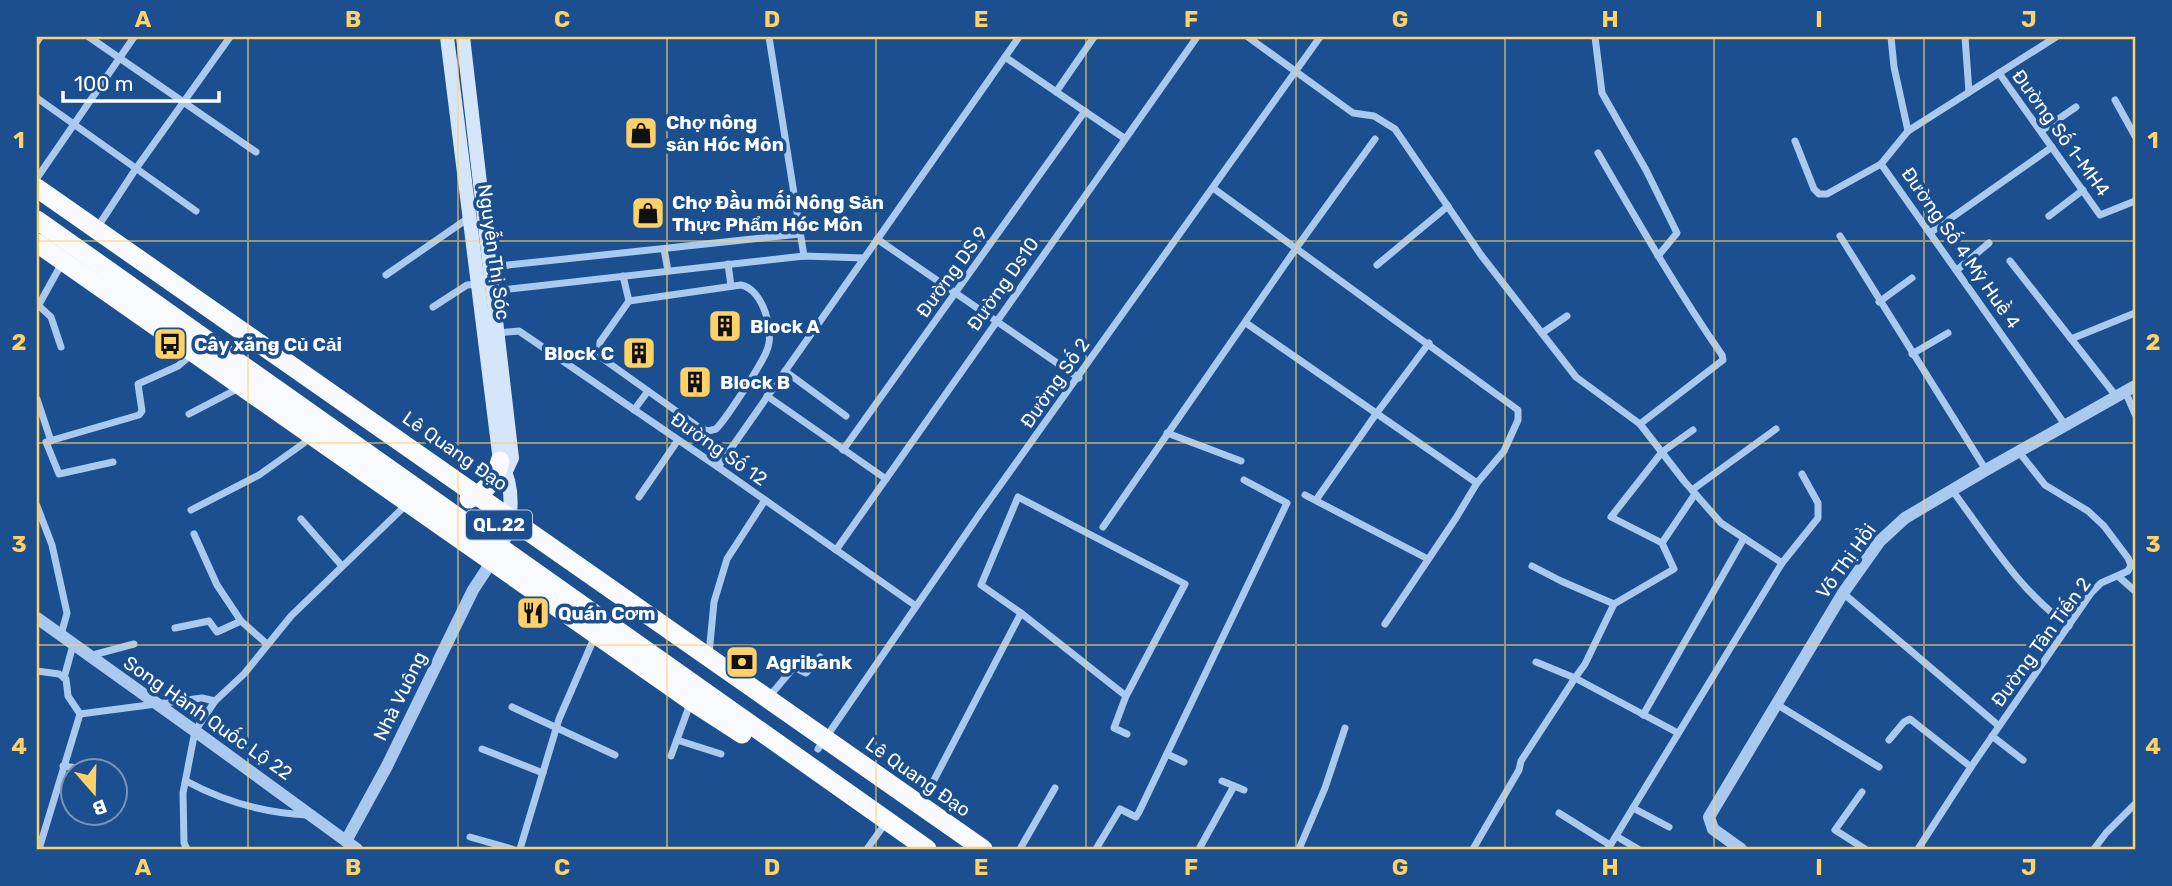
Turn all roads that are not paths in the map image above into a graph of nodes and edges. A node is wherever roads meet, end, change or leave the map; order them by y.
1 (40, 37) edge
2 (89, 37) edge
3 (134, 37) edge
4 (230, 37) edge
5 (447, 37) edge
6 (463, 37) edge
7 (769, 37) edge
8 (1019, 37) edge
9 (1094, 37) edge
10 (1197, 37) edge
11 (1248, 37) edge
12 (1320, 37) edge
13 (1595, 37) edge
14 (1891, 37) edge
15 (1965, 37) edge
16 (2053, 38) edge
17 (37, 42) edge
18 (119, 57) junction
19 (1005, 57) junction
20 (1296, 73) junction
21 (1999, 73) junction
22 (1056, 92) junction
23 (1969, 92) junction
24 (37, 98) edge
25 (2115, 100) dead end
26 (183, 102) junction
27 (2076, 107) dead end
28 (1085, 111) junction
29 (72, 125) junction
30 (1908, 131) junction
31 (2041, 131) junction
32 (2135, 136) edge
33 (1124, 138) junction
34 (1375, 139) dead end
35 (1795, 141) dead end
36 (2052, 146) junction
37 (256, 152) dead end
38 (1598, 153) dead end
39 (1881, 164) junction
40 (135, 170) junction
41 (37, 178) edge
42 (37, 188) edge
43 (1213, 188) junction
44 (2082, 190) junction
45 (2135, 201) edge
46 (37, 202) edge
47 (1448, 206) junction
48 (196, 211) dead end
49 (2049, 215) dead end
50 (470, 217) junction
51 (37, 219) edge
52 (96, 229) junction
53 (1930, 233) junction
54 (800, 234) junction
55 (1840, 236) dead end
56 (877, 239) junction
57 (37, 243) edge
58 (1989, 243) dead end
59 (1297, 247) junction
60 (664, 249) junction
61 (804, 256) junction
62 (1658, 256) junction
63 (864, 258) junction
64 (2010, 261) dead end
65 (63, 262) junction
66 (728, 264) junction
67 (1377, 265) dead end
68 (490, 267) junction
69 (1957, 270) junction
70 (668, 271) junction
71 (386, 275) dead end
72 (623, 276) junction
73 (1912, 278) dead end
74 (479, 284) junction
75 (731, 286) junction
76 (493, 292) junction
77 (957, 293) junction
78 (629, 302) junction
79 (1879, 302) junction
80 (37, 307) edge
81 (433, 307) dead end
82 (2135, 313) edge
83 (1567, 316) dead end
84 (997, 321) junction
85 (1246, 323) junction
86 (1542, 332) junction
87 (498, 333) junction
88 (1948, 333) dead end
89 (2071, 339) junction
90 (1429, 344) junction
91 (61, 347) dead end
92 (193, 353) junction
93 (1912, 354) junction
94 (785, 372) junction
95 (1079, 378) junction
96 (241, 387) junction
97 (648, 391) junction
98 (2125, 391) edge
99 (767, 396) junction
100 (37, 399) edge
101 (634, 410) junction
102 (189, 414) dead end
103 (1376, 414) junction
104 (2135, 414) edge
105 (846, 416) dead end
106 (1640, 424) junction
107 (2066, 426) junction
108 (1776, 429) dead end
109 (1693, 430) dead end
110 (1167, 433) junction
111 (312, 434) junction
112 (678, 440) junction
113 (48, 441) junction
114 (844, 450) junction
115 (1662, 452) junction
116 (2019, 452) junction
117 (1241, 461) dead end
118 (113, 462) dead end
119 (503, 466) junction
120 (718, 467) junction
121 (1986, 470) junction
122 (1802, 474) dead end
123 (886, 479) junction
124 (1244, 480) dead end
125 (1477, 483) junction
126 (1952, 490) junction
127 (1693, 492) junction
128 (1305, 495) dead end
129 (639, 497) dead end
130 (471, 498) junction
131 (765, 500) junction
132 (1316, 500) junction
133 (407, 503) junction
134 (37, 506) edge
135 (191, 510) dead end
136 (301, 519) dead end
137 (1103, 527) dead end
138 (194, 534) dead end
139 (1744, 538) junction
140 (503, 539) junction
141 (1662, 543) junction
142 (836, 550) junction
143 (1428, 559) junction
144 (1782, 563) junction
145 (342, 566) junction
146 (1532, 566) dead end
147 (2119, 577) junction
148 (2135, 591) edge
149 (1843, 593) junction
150 (1614, 604) junction
151 (916, 606) junction
152 (1021, 613) junction
153 (37, 618) edge
154 (241, 621) junction
155 (1385, 624) dead end
156 (2069, 626) junction
157 (599, 627) junction
158 (175, 628) dead end
159 (61, 636) junction
160 (134, 644) dead end
161 (73, 645) junction
162 (267, 645) junction
163 (88, 656) junction
164 (820, 657) dead end
165 (708, 658) junction
166 (1535, 662) dead end
167 (37, 671) edge
168 (64, 678) junction
169 (1575, 678) junction
170 (694, 694) junction
171 (1126, 696) junction
172 (769, 698) junction
173 (215, 701) junction
174 (155, 704) junction
175 (1776, 704) junction
176 (512, 707) dead end
177 (80, 714) junction
178 (1643, 715) junction
179 (1999, 726) junction
180 (556, 727) junction
181 (1345, 728) dead end
182 (195, 730) junction
183 (1678, 733) junction
184 (1127, 734) dead end
185 (1992, 736) junction
186 (677, 740) junction
187 (1889, 740) dead end
188 (822, 744) junction
189 (482, 748) dead end
190 (721, 754) dead end
191 (1167, 754) junction
192 (615, 755) dead end
193 (66, 756) edge
194 (671, 756) dead end
195 (2023, 760) dead end
196 (1184, 762) dead end
197 (1879, 767) dead end
198 (1971, 767) junction
199 (543, 773) junction
200 (60, 776) edge
201 (186, 781) junction
202 (1222, 782) dead end
203 (1234, 786) junction
204 (1055, 788) dead end
205 (1244, 790) dead end
206 (1862, 792) dead end
207 (2135, 804) edge
208 (920, 806) junction
209 (1633, 808) junction
210 (1559, 813) dead end
211 (312, 815) junction
212 (884, 826) junction
213 (1669, 827) dead end
214 (1616, 836) junction
215 (470, 837) dead end
216 (344, 845) edge
217 (1609, 847) edge
218 (39, 849) edge
219 (187, 849) edge
220 (357, 849) edge
221 (512, 849) edge
222 (520, 849) edge
223 (867, 849) edge
224 (905, 849) edge
225 (927, 849) edge
226 (961, 849) edge
227 (983, 849) edge
228 (1020, 849) edge
229 (1096, 849) edge
230 (1199, 849) edge
231 (1299, 849) edge
232 (1473, 849) edge
233 (1638, 849) edge
234 (1741, 849) edge
235 (1865, 849) edge
236 (1918, 849) edge
237 (2094, 849) edge

1 - 17 street
2 - 18 street
3 - 18 street
4 - 26 street
5 - 50 main road, Nguyễn Thị Sóc
6 - 68 main road, Nguyễn Thị Sóc
7 - 54 street
8 - 19 street
9 - 22 street
10 - 33 street, Đường Ds10
11 - 20 street
12 - 20 street, Đường Số 2
13 - 62 street
14 - 30 street
15 - 23 street
16 - 21 street, Đường Số 4 Mỹ Huề 4
18 - 26 street
18 - 29 street
19 - 22 street
19 - 56 street
20 - 43 street, Đường Số 2
20 - 47 street
21 - 23 street, Đường Số 4 Mỹ Huề 4
21 - 31 street, Đường Số 1-MH4
22 - 28 street
23 - 30 street, Đường Số 4 Mỹ Huề 4
24 - 29 street
25 - 32 street
26 - 37 street
26 - 40 street
27 - 31 street
28 - 33 street
28 - 77 street, Đường DS 9
29 - 40 street
29 - 41 street
30 - 39 street, Đường Số 4 Mỹ Huề 4
31 - 36 street, Đường Số 1-MH4
33 - 84 street, Đường Ds10
34 - 59 street
35 - 39 street
36 - 44 street, Đường Số 1-MH4
36 - 53 street
38 - 62 street
39 - 53 street, Đường Số 4 Mỹ Huề 4
40 - 48 street
40 - 52 street
42 - 52 highway, Lê Quang Đạo / QL.22
43 - 59 street
43 - 95 street, Đường Số 2
44 - 45 street, Đường Số 1-MH4
44 - 49 street
46 - 130 highway, Lê Quang Đạo / QL.22
47 - 67 street
47 - 86 street
50 - 71 street
50 - 74 main road, Nguyễn Thị Sóc
51 - 140 highway, Lê Quang Đạo / QL.22
52 - 130 highway, Lê Quang Đạo / QL.22
53 - 69 street, Đường Số 4 Mỹ Huề 4
54 - 60 street
54 - 61 street
55 - 79 street
56 - 63 street
56 - 77 street
57 - 65 highway, Lê Quang Đạo / QL.22
58 - 69 street
59 - 85 street
59 - 90 street
60 - 68 street
60 - 70 street
61 - 63 street
61 - 66 street
62 - 106 street
63 - 94 street
64 - 89 street
65 - 80 street
65 - 92 highway, Lê Quang Đạo / QL.22
66 - 70 street
66 - 75 street
68 - 76 main road, Nguyễn Thị Sóc
69 - 107 street, Đường Số 4 Mỹ Huề 4
70 - 72 street
72 - 76 street
72 - 78 street
73 - 79 street
74 - 81 street
74 - 119 main road, Nguyễn Thị Sóc
75 - 78 street
75 - 97 street
76 - 87 main road, Nguyễn Thị Sóc
77 - 84 street
77 - 114 street, Đường DS 9
78 - 97 street
79 - 93 street
80 - 91 street
82 - 89 street
83 - 86 street
84 - 95 street
84 - 123 street, Đường Ds10
85 - 103 street
85 - 110 street
86 - 106 street
87 - 101 street, Đường Số 12
87 - 119 main road, Nguyễn Thị Sóc
88 - 93 street
89 - 98 street
90 - 103 street
90 - 125 street
92 - 96 highway, Lê Quang Đạo / QL.22
92 - 113 street
93 - 121 street
94 - 99 street
94 - 105 street
95 - 151 street, Đường Số 2
96 - 102 street
96 - 111 highway, Lê Quang Đạo / QL.22
97 - 101 street
98 - 104 street
98 - 107 street, Võ Thị Hồi
99 - 114 street
99 - 120 street
100 - 113 street
101 - 112 street, Đường Số 12
103 - 125 street
103 - 132 street
106 - 115 street
107 - 116 street, Võ Thị Hồi
108 - 127 street
109 - 115 street
110 - 117 street
110 - 137 street
111 - 133 highway, Lê Quang Đạo / QL.22
111 - 135 street
112 - 120 street, Đường Số 12
112 - 129 street
113 - 118 street
114 - 123 street
115 - 127 street
115 - 141 street
116 - 121 street, Võ Thị Hồi
116 - 147 street, Đường Tân Tiến 2
119 - 130 highway
119 - 140 main road, Nguyễn Thị Sóc
120 - 131 street, Đường Số 12
121 - 126 street, Võ Thị Hồi
122 - 144 street
123 - 142 street, Đường Ds10
124 - 191 street
125 - 143 street
126 - 149 street, Võ Thị Hồi
126 - 156 street
127 - 139 street
127 - 141 street
128 - 132 street
130 - 140 highway, Lê Quang Đạo / QL.22
131 - 142 street, Đường Số 12
131 - 165 street
132 - 143 street
133 - 140 highway, Lê Quang Đạo / QL.22
133 - 145 street
134 - 159 street
136 - 145 street
138 - 154 street
139 - 144 street
139 - 178 street
140 - 157 highway, Lê Quang Đạo / QL.22
140 - 165 highway, Lê Quang Đạo / QL.22
140 - 188 highway, Lê Quang Đạo / QL.22
140 - 216 street, Nhà Vuông
141 - 150 street
142 - 151 street, Đường Số 12
143 - 155 street
144 - 183 street
145 - 162 street
146 - 150 street
147 - 148 street
147 - 156 street, Đường Tân Tiến 2
149 - 175 street, Võ Thị Hồi
149 - 179 street
150 - 169 street
151 - 188 street, Đường Số 2
152 - 171 street
152 - 171 street
152 - 208 street
153 - 159 street, Song Hành Quốc Lộ 22
154 - 158 street
154 - 162 street
156 - 179 street, Đường Tân Tiến 2
157 - 170 highway, Lê Quang Đạo / QL.22
157 - 180 street
159 - 161 street, Song Hành Quốc Lộ 22
160 - 163 street
161 - 163 street, Song Hành Quốc Lộ 22
161 - 168 street
162 - 173 street
163 - 174 street, Song Hành Quốc Lộ 22
164 - 172 street
165 - 172 highway, Lê Quang Đạo / QL.22
166 - 169 street
167 - 168 street
168 - 177 street
169 - 178 street
169 - 232 street
170 - 186 street
170 - 212 highway, Lê Quang Đạo / QL.22
171 - 184 street
172 - 188 highway, Lê Quang Đạo / QL.22
173 - 174 street
173 - 182 street
174 - 177 street
174 - 182 street, Song Hành Quốc Lộ 22
175 - 197 street
175 - 234 street, Võ Thị Hồi
176 - 180 street
177 - 193 street
178 - 183 street
179 - 185 street, Đường Tân Tiến 2
180 - 192 street
180 - 199 street
181 - 231 street
182 - 201 street
182 - 211 street, Song Hành Quốc Lộ 22
183 - 209 street
185 - 195 street
185 - 198 street, Đường Tân Tiến 2
186 - 190 street
186 - 194 street
187 - 198 street
188 - 208 highway, Lê Quang Đạo / QL.22
188 - 226 highway, Lê Quang Đạo / QL.22
189 - 199 street
191 - 196 street
191 - 229 street
198 - 236 street, Đường Tân Tiến 2
199 - 222 street
200 - 218 street
201 - 211 street
201 - 219 street
202 - 203 street
203 - 205 street
203 - 230 street
204 - 228 street
206 - 235 street
207 - 237 street
208 - 227 highway, Lê Quang Đạo / QL.22
209 - 213 street
209 - 214 street
210 - 217 street
211 - 216 street, Song Hành Quốc Lộ 22
212 - 223 street
212 - 224 highway, Lê Quang Đạo / QL.22
212 - 225 highway, Lê Quang Đạo / QL.22
214 - 217 street
214 - 233 street
215 - 221 street
216 - 220 street, Song Hành Quốc Lộ 22

